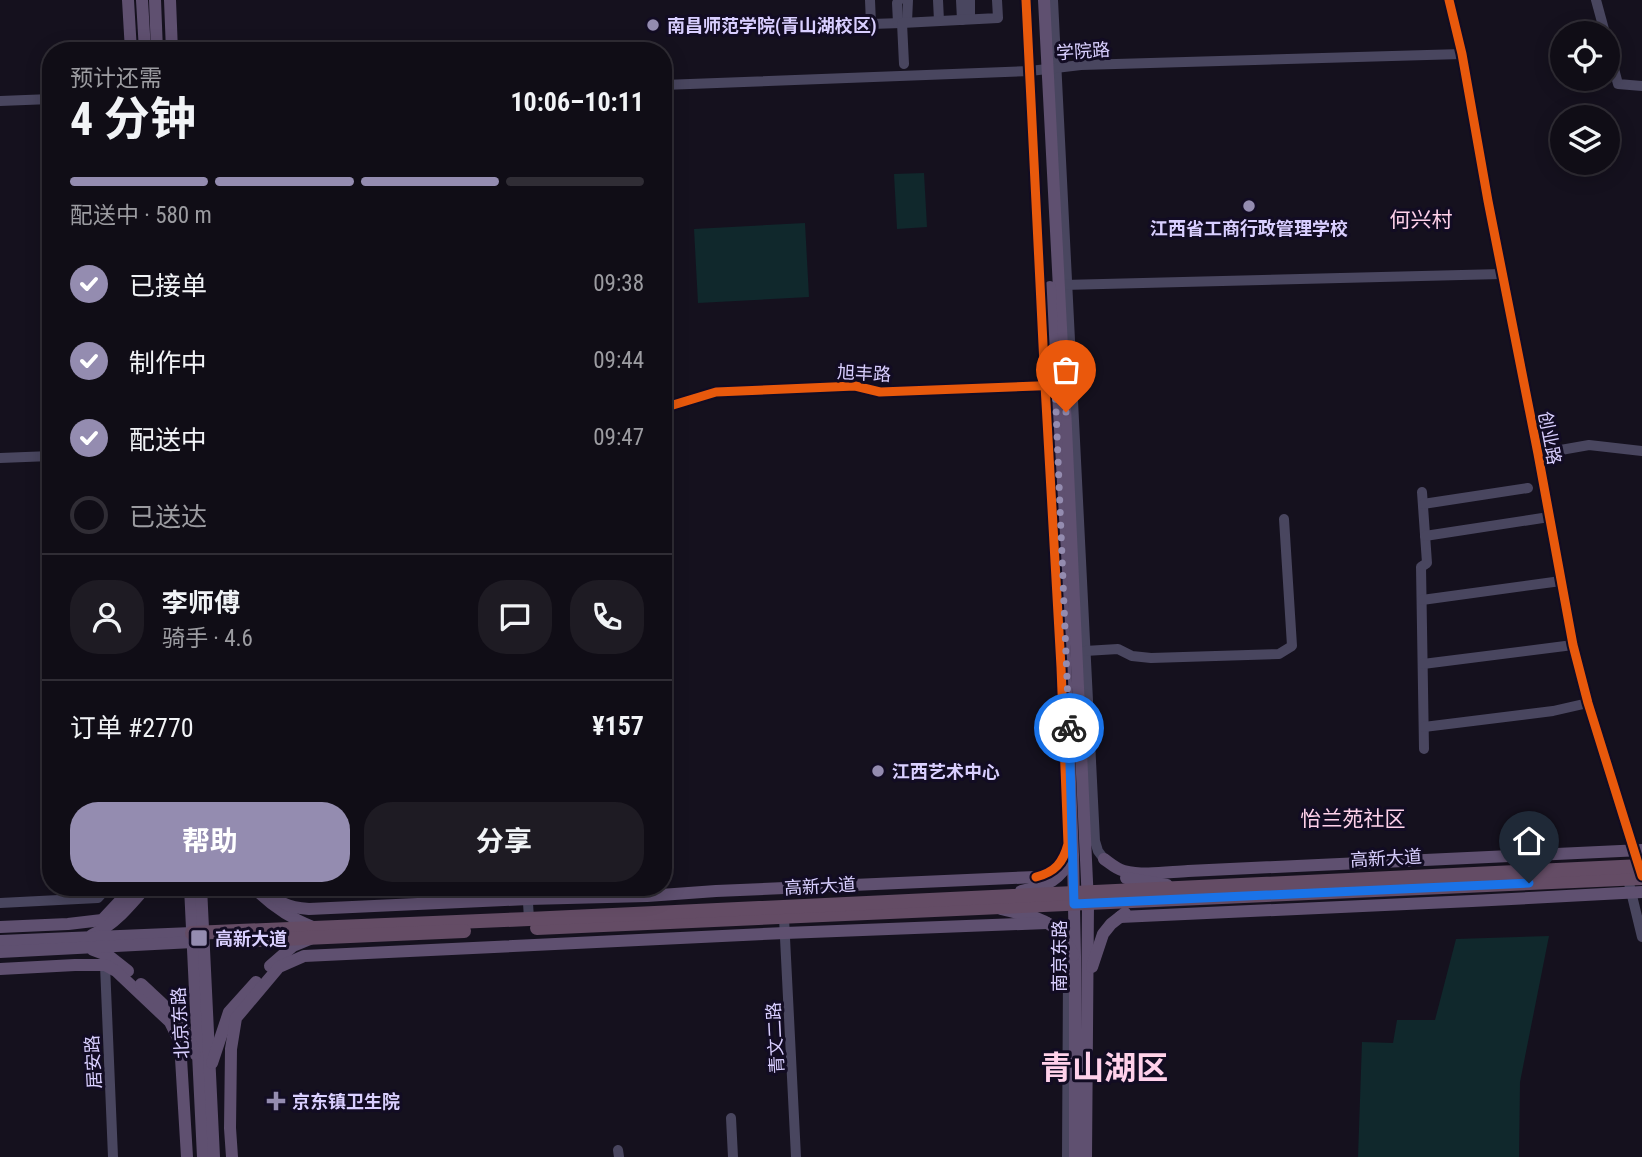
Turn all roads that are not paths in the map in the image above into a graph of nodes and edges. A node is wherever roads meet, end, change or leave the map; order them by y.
1 (128, 0) edge
2 (142, 0) edge
3 (155, 0) edge
4 (170, 0) edge
5 (870, 0) edge
6 (899, 0) edge
7 (908, 0) edge
8 (938, 0) edge
9 (961, 0) edge
10 (970, 0) edge
11 (997, 0) edge
12 (1026, 0) edge
13 (1035, 0) edge
14 (1044, 0) edge
15 (1053, 0) edge
16 (1449, 0) edge
17 (1597, 0) edge
18 (966, 19) junction
19 (939, 21) junction
20 (1602, 21) edge
21 (902, 23) junction
22 (130, 42) edge
23 (144, 42) edge
24 (157, 42) edge
25 (172, 42) edge
26 (1462, 54) junction
27 (904, 64) dead end
28 (1043, 69) junction
29 (1620, 84) edge
30 (672, 85) edge
31 (1642, 86) edge
32 (42, 100) edge
33 (0, 102) edge
34 (1502, 274) junction
35 (1063, 285) junction
36 (1055, 385) junction
37 (672, 405) edge
38 (1642, 452) edge
39 (1538, 454) junction
40 (42, 456) edge
41 (0, 458) edge
42 (1528, 488) dead end
43 (1422, 492) dead end
44 (1423, 504) junction
45 (1549, 517) junction
46 (1284, 519) dead end
47 (1425, 536) junction
48 (1561, 581) junction
49 (1422, 600) junction
50 (1573, 645) junction
51 (1085, 651) junction
52 (1423, 664) junction
53 (1588, 703) junction
54 (1424, 727) junction
55 (1424, 749) dead end
56 (1090, 761) junction
57 (1084, 799) junction
58 (1085, 825) junction
59 (1638, 850) edge
60 (1073, 856) junction
61 (1104, 859) joint
62 (1036, 877) joint
63 (1638, 878) edge
64 (1181, 887) junction
65 (672, 894) edge
66 (100, 896) edge
67 (125, 896) edge
68 (138, 896) edge
69 (191, 896) edge
70 (200, 896) edge
71 (262, 896) edge
72 (273, 896) edge
73 (486, 896) edge
74 (527, 896) edge
75 (1081, 898) junction
76 (1150, 901) junction
77 (997, 902) junction
78 (0, 903) edge
79 (1120, 917) junction
80 (529, 919) junction
81 (1047, 923) junction
82 (785, 926) junction
83 (0, 927) edge
84 (313, 932) junction
85 (197, 937) junction
86 (1642, 937) edge
87 (0, 941) edge
88 (87, 942) junction
89 (0, 952) edge
90 (1075, 956) junction
91 (105, 965) junction
92 (0, 969) edge
93 (1088, 977) junction
94 (204, 1072) junction
95 (731, 1118) dead end
96 (113, 1157) edge
97 (187, 1157) edge
98 (203, 1157) edge
99 (214, 1157) edge
100 (232, 1157) edge
101 (733, 1157) edge
102 (796, 1157) edge
103 (1067, 1157) edge
104 (1075, 1157) edge
105 (1088, 1157) edge

1 - 22 main road
2 - 23 main road
3 - 24 main road
4 - 25 main road
5 - 21 street
6 - 21 street
7 - 21 street
8 - 19 street
9 - 18 street
10 - 18 street
11 - 18 street
12 - 28 street
13 - 28 main road, 南京东路
14 - 28 main road, 南京东路
15 - 28 street
16 - 26 street, 创业路
17 - 20 street
18 - 19 street
19 - 21 street
21 - 27 street
26 - 28 street, 学院路
26 - 34 street, 创业路
28 - 30 street, 学院路
28 - 35 main road, 南京东路
28 - 36 main road, 南京东路
29 - 31 street
32 - 33 street
34 - 35 street
34 - 39 street, 创业路
35 - 36 main road, 南京东路
35 - 51 street
36 - 37 street, 旭丰路
36 - 57 main road, 南京东路
36 - 60 main road, 南京东路
36 - 62 street
38 - 39 street
39 - 45 street, 创业路
40 - 41 street
42 - 44 street
43 - 44 street
44 - 47 street
45 - 47 street
45 - 48 street, 创业路
46 - 51 street
47 - 49 street
48 - 49 street
48 - 50 street, 创业路
49 - 52 street
50 - 52 street
50 - 53 street, 创业路
51 - 56 street
52 - 54 street
53 - 54 street
53 - 59 street, 创业路
54 - 55 street
56 - 57 street
56 - 61 street
57 - 58 main road, 南京东路
58 - 64 main road
58 - 75 main road, 南京东路
59 - 61 main road
59 - 63 street, 创业路
60 - 75 main road, 南京东路
60 - 77 main road
62 - 65 main road
63 - 64 highway, 高新大道
63 - 76 highway, 高新大道
63 - 79 main road
63 - 86 street, 创业路
64 - 75 highway, 高新大道
66 - 78 street
67 - 83 main road
68 - 88 main road
69 - 85 main road, 北京东路
70 - 85 main road, 北京东路
71 - 84 main road
72 - 73 main road
74 - 80 street
75 - 76 highway, 高新大道
75 - 77 highway, 高新大道
75 - 90 main road, 南京东路
75 - 93 main road, 南京东路
76 - 79 main road
77 - 80 highway, 高新大道
77 - 81 main road
77 - 82 highway, 高新大道
79 - 93 main road
80 - 84 highway, 高新大道
81 - 82 main road
81 - 90 main road
82 - 84 highway, 高新大道
82 - 100 main road
82 - 102 street, 青文二路
84 - 85 highway, 高新大道
84 - 94 main road
85 - 88 main road, 高新大道
85 - 94 main road, 北京东路
87 - 88 main road, 高新大道
88 - 89 main road, 高新大道
88 - 94 main road
90 - 103 street
90 - 104 main road, 南京东路
91 - 92 main road
91 - 96 street, 居安路
91 - 97 main road
93 - 105 main road, 南京东路
94 - 98 main road, 北京东路
94 - 99 main road, 北京东路
95 - 101 street

